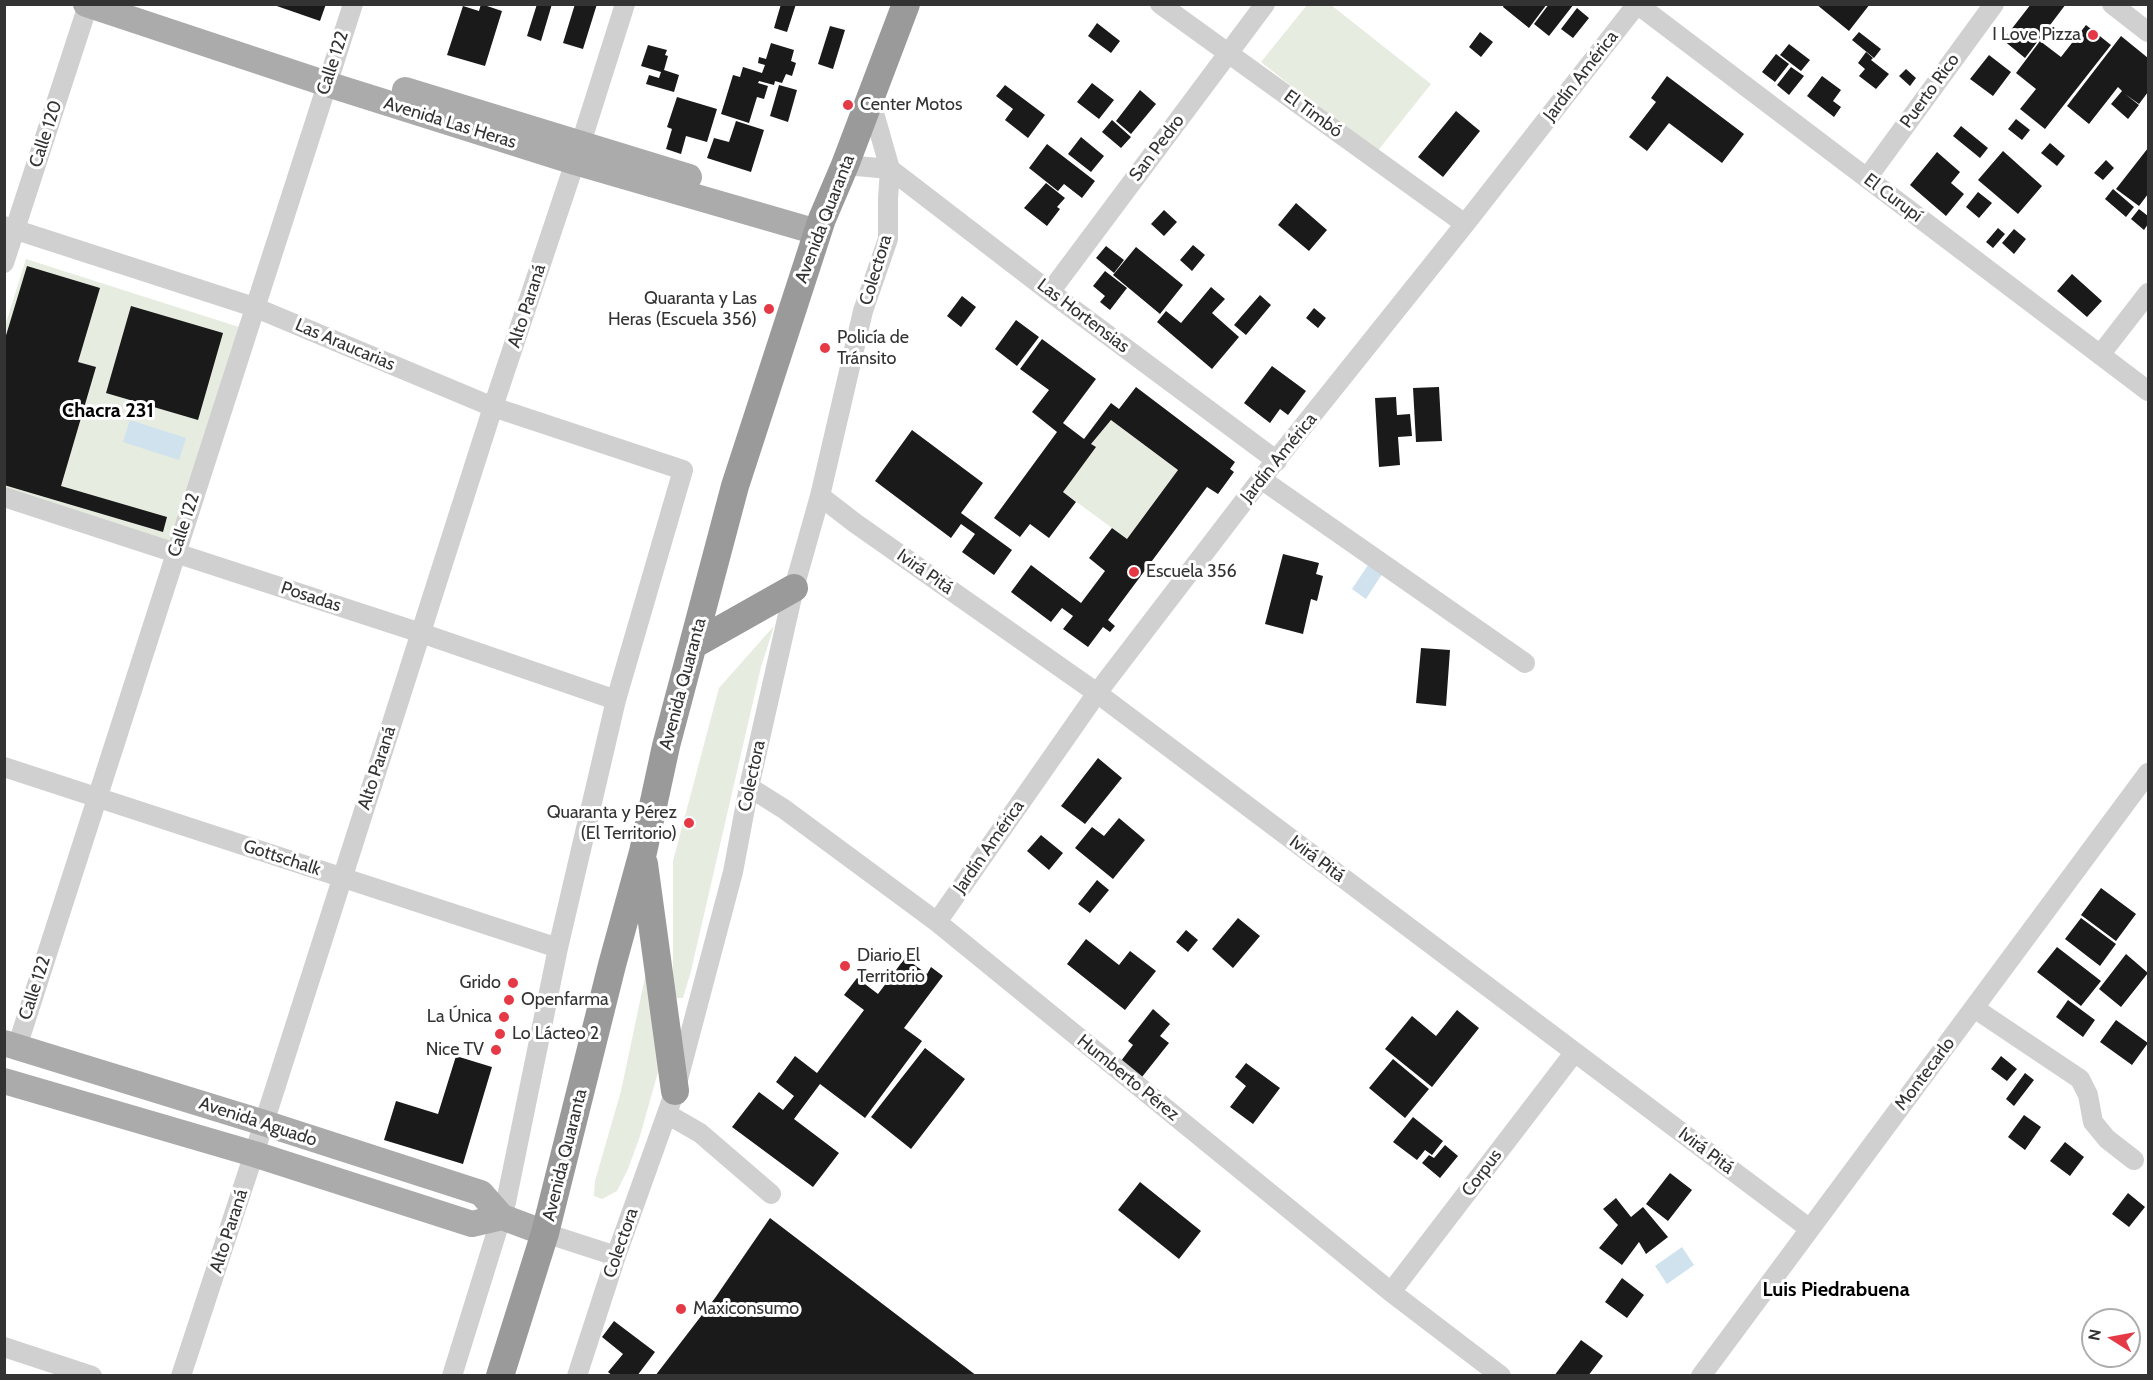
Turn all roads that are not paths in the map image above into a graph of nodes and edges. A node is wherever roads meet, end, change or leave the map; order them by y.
1 (136, 4) edge
2 (352, 4) edge
3 (625, 4) edge
4 (906, 4) edge
5 (1160, 4) edge
6 (1265, 4) edge
7 (1637, 4) edge
8 (1994, 4) edge
9 (2112, 4) edge
10 (87, 5) edge
11 (2148, 32) edge
12 (1229, 53) junction
13 (329, 76) junction
14 (870, 99) junction
15 (578, 152) junction
16 (845, 165) junction
17 (890, 169) junction
18 (1867, 178) junction
19 (1465, 224) junction
20 (820, 226) junction
21 (10, 228) edge
22 (4, 263) edge
23 (1050, 292) junction
24 (2148, 293) edge
25 (254, 308) junction
26 (2100, 355) junction
27 (2148, 391) edge
28 (493, 407) junction
29 (1277, 461) junction
30 (1262, 479) junction
31 (820, 496) junction
32 (4, 497) edge
33 (175, 553) junction
34 (794, 588) junction
35 (421, 633) junction
36 (693, 645) junction
37 (1525, 663) dead end
38 (1097, 693) junction
39 (616, 700) junction
40 (4, 767) edge
41 (2148, 773) edge
42 (749, 787) junction
43 (96, 797) junction
44 (642, 852) junction
45 (342, 877) junction
46 (937, 922) junction
47 (558, 948) junction
48 (1974, 1008) junction
49 (10, 1045) edge
50 (1574, 1053) junction
51 (5, 1083) edge
52 (671, 1102) junction
53 (264, 1123) junction
54 (254, 1154) junction
55 (2134, 1160) dead end
56 (771, 1194) dead end
57 (502, 1217) junction
58 (1810, 1229) junction
59 (545, 1233) junction
60 (616, 1256) junction
61 (1390, 1292) junction
62 (4, 1347) edge
63 (92, 1376) edge
64 (181, 1376) edge
65 (452, 1376) edge
66 (500, 1376) edge
67 (577, 1376) edge
68 (1501, 1376) edge
69 (1701, 1376) edge

1 - 13 main road, Avenida Las Heras
2 - 13 street, Calle 122
3 - 15 street, Alto Paraná
4 - 14 highway, Avenida Quaranta
5 - 12 street, El Timbó
6 - 12 street, San Pedro
7 - 18 street, El Curupí
7 - 19 street, Jardín América
8 - 18 street, Puerto Rico
9 - 11 street
10 - 13 main road, Avenida Las Heras
10 - 21 street, Calle 120
12 - 19 street, El Timbó
12 - 23 street, San Pedro
13 - 15 main road, Avenida Las Heras
13 - 25 street, Calle 122
14 - 16 highway, Avenida Quaranta
14 - 17 street
15 - 20 main road, Avenida Las Heras
15 - 28 street, Alto Paraná
16 - 17 street
16 - 20 highway, Avenida Quaranta
17 - 23 street, Las Hortensias
17 - 31 street, Colectora
18 - 26 street, El Curupí
19 - 29 street, Jardín América
20 - 36 highway, Avenida Quaranta
21 - 22 street, Calle 120
21 - 25 street, Las Araucarias
23 - 29 street, Las Hortensias
24 - 26 street
25 - 28 street, Las Araucarias
25 - 33 street, Calle 122
26 - 27 street, El Curupí
28 - 35 street, Alto Paraná
28 - 39 street, Las Araucarias
29 - 30 street, Jardín América
30 - 37 street
30 - 38 street, Jardín América
31 - 34 street, Colectora
31 - 38 street, Ivirá Pitá
32 - 33 street, Posadas
33 - 35 street, Posadas
33 - 43 street, Calle 122
34 - 36 highway
34 - 42 street, Colectora
35 - 39 street, Posadas
35 - 45 street, Alto Paraná
36 - 44 highway, Avenida Quaranta
38 - 46 street, Jardín América
38 - 50 street, Ivirá Pitá
39 - 47 street
40 - 43 street, Gottschalk
41 - 48 street, Montecarlo
42 - 46 street, Humberto Pérez
42 - 52 street, Colectora
43 - 45 street, Gottschalk
43 - 49 street, Calle 122
44 - 52 highway
44 - 59 highway, Avenida Quaranta
45 - 47 street, Gottschalk
45 - 53 street, Alto Paraná
46 - 61 street, Humberto Pérez
47 - 57 street
48 - 55 street
48 - 58 street, Montecarlo
49 - 53 main road, Avenida Aguado
50 - 58 street, Ivirá Pitá
50 - 61 street, Corpus
51 - 54 main road, Avenida Aguado
52 - 56 street
52 - 60 street, Colectora
53 - 54 street, Alto Paraná
53 - 57 main road, Avenida Aguado
54 - 57 main road, Avenida Aguado
54 - 64 street, Alto Paraná
57 - 59 main road, Avenida Aguado
57 - 65 street
58 - 69 street, Montecarlo
59 - 60 street
59 - 66 highway, Avenida Quaranta
60 - 67 street, Colectora
61 - 68 street, Humberto Pérez
62 - 63 street

